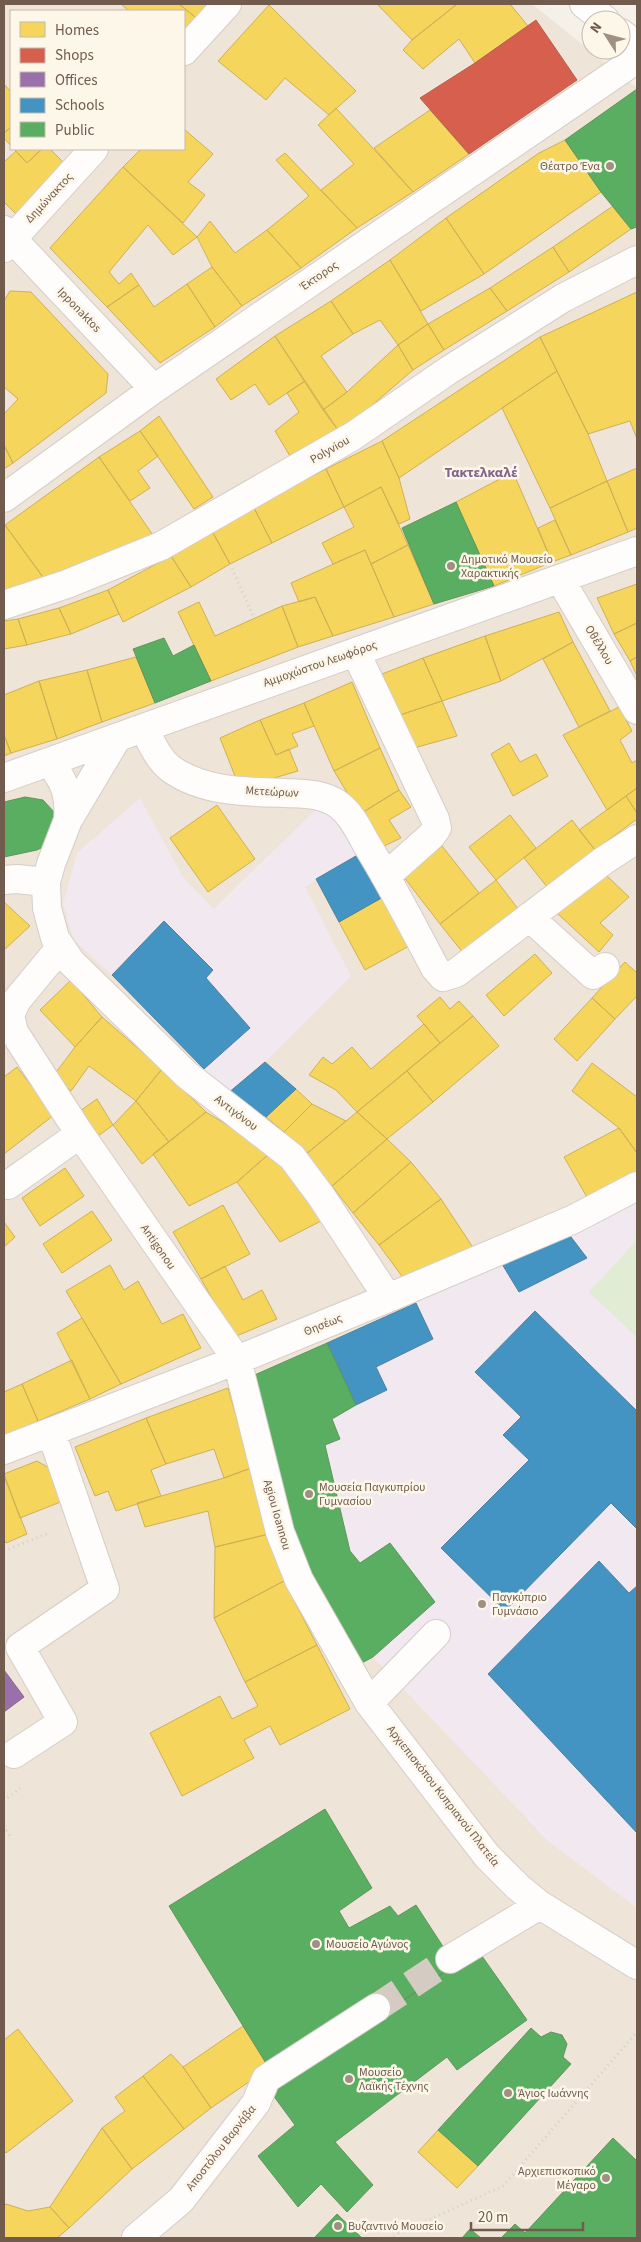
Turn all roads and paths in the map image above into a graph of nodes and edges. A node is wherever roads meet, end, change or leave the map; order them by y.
1 (227, 4) edge
2 (185, 50) edge
3 (637, 59) edge
4 (93, 150) edge
5 (6, 239) edge
6 (637, 260) edge
7 (154, 389) junction
8 (4, 498) edge
9 (637, 551) edge
10 (230, 564) dead end
11 (560, 580) junction
12 (4, 605) edge
13 (254, 618) dead end
14 (356, 653) junction
15 (637, 710) edge
16 (144, 728) junction
17 (117, 738) junction
18 (49, 763) junction
19 (4, 778) edge
20 (68, 820) junction
21 (637, 839) edge
22 (386, 876) junction
23 (4, 880) edge
24 (46, 882) junction
25 (529, 917) junction
26 (60, 948) junction
27 (605, 967) dead end
28 (80, 1134) junction
29 (8, 1185) dead end
30 (637, 1186) edge
31 (388, 1298) junction
32 (237, 1360) junction
33 (51, 1432) junction
34 (4, 1450) edge
35 (81, 1519) junction
36 (4, 1551) edge
37 (436, 1634) dead end
38 (364, 1694) junction
39 (14, 1754) dead end
40 (4, 1826) edge
41 (10, 1836) dead end
42 (540, 1906) junction
43 (450, 1959) tunnel mouth
44 (637, 1965) edge
45 (376, 2008) tunnel mouth
46 (637, 2032) edge
47 (136, 2238) edge
48 (389, 2238) edge

1 - 2 street
3 - 7 street, Έκτορος
4 - 5 street, Δημώνακτος
5 - 7 street, Ipponaktos
6 - 12 street, Polyviou
7 - 8 street, Έκτορος
9 - 11 street, Αμμοχώστου Λεωφόρος
10 - 13 path
11 - 14 street, Αμμοχώστου Λεωφόρος
11 - 15 street, Οθέλλου
14 - 16 street, Αμμοχώστου Λεωφόρος
14 - 22 street
16 - 17 street, Αμμοχώστου Λεωφόρος
16 - 22 street, Μετεώρων
17 - 18 street, Αμμοχώστου Λεωφόρος
17 - 20 street, Αντιγόνου
18 - 19 street, Αμμοχώστου Λεωφόρος
18 - 20 street, Αντιγόνου
20 - 24 street, Αντιγόνου
21 - 25 street, Μετεώρων
22 - 25 street, Μετεώρων
23 - 24 street
24 - 26 street, Αντιγόνου
25 - 27 street
26 - 28 street, Antigonou
26 - 31 street, Αντιγόνου
28 - 29 street
28 - 32 street, Antigonou
30 - 31 street, Θησέως
31 - 32 street, Θησέως
32 - 33 street, Θησέως
32 - 38 street, Agiou Ioannou
33 - 34 street, Θησέως
33 - 35 street
35 - 36 path
35 - 39 street
37 - 38 street
38 - 42 street, Αρχιεπισκόπου Κυπριανού Πλατεία
40 - 41 path
42 - 43 street
42 - 44 street, Αρχιεπισκόπου Κυπριανού Πλατεία
45 - 47 street, Αποστόλου Βαρνάβα
46 - 48 path

